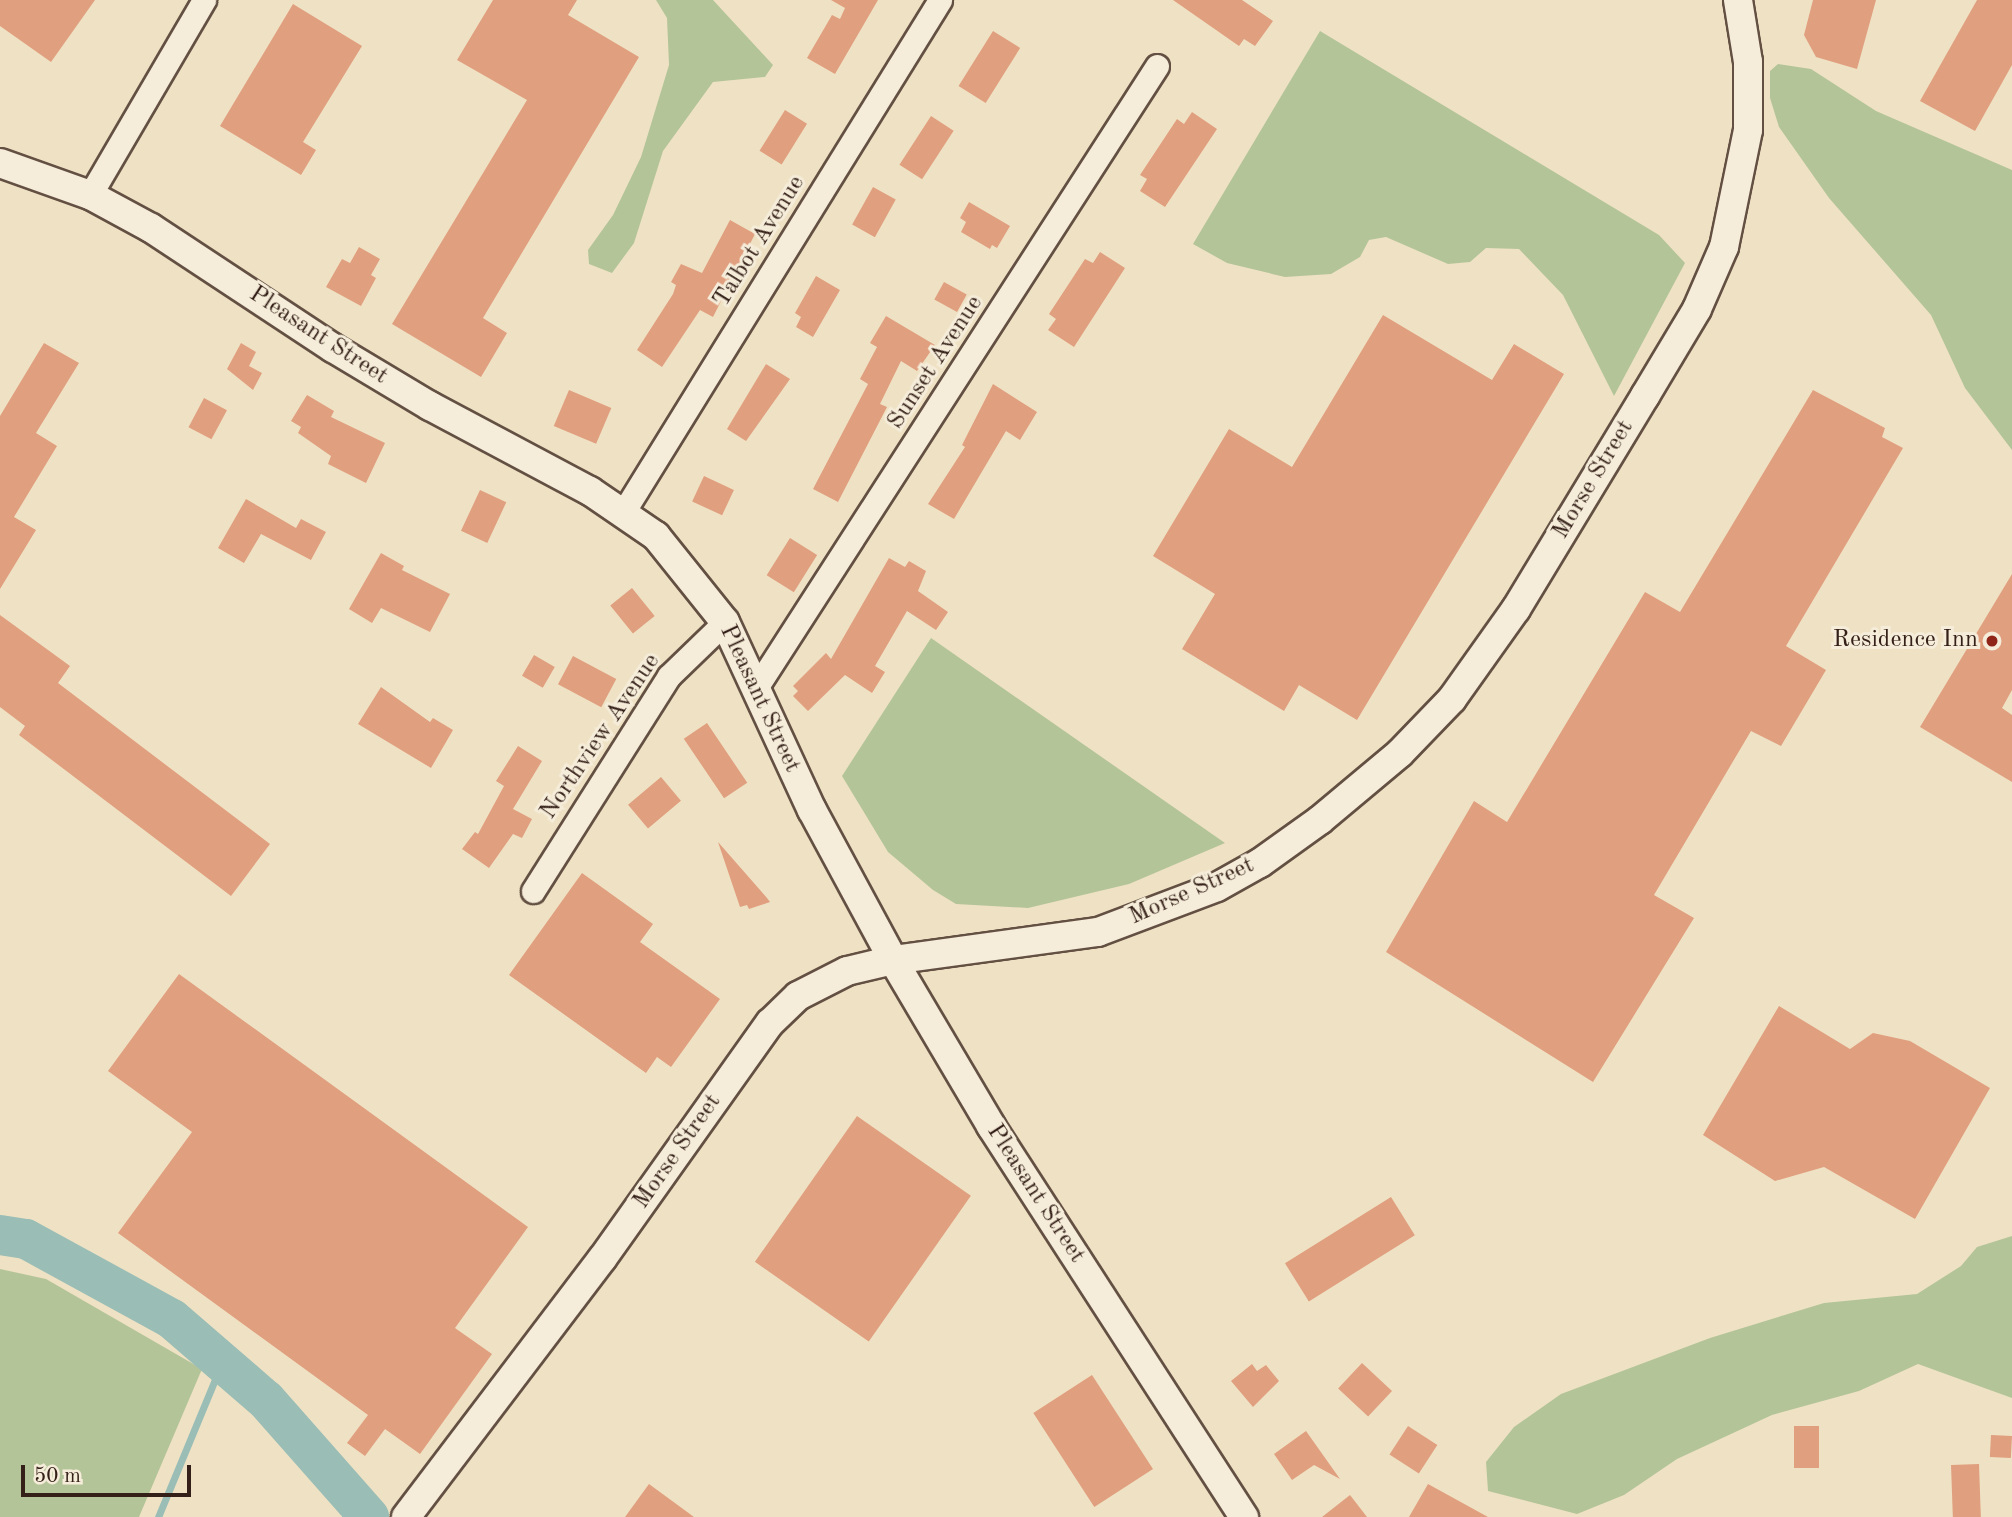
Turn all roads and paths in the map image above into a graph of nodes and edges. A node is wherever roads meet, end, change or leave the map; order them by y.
1 (204, 0) edge
2 (940, 0) edge
3 (1738, 0) edge
4 (1157, 66) dead end
5 (0, 163) edge
6 (90, 194) junction
7 (624, 511) junction
8 (725, 622) junction
9 (756, 688) junction
10 (533, 891) dead end
11 (893, 960) junction
12 (407, 1516) edge
13 (1244, 1517) edge

1 - 6 street
2 - 7 street, Talbot Avenue
3 - 11 street, Morse Street
4 - 9 street, Sunset Avenue
5 - 6 street, Pleasant Street
6 - 7 street, Pleasant Street
7 - 8 street, Pleasant Street
8 - 9 street, Pleasant Street
8 - 10 street, Northview Avenue
9 - 11 street, Pleasant Street
11 - 12 street, Morse Street
11 - 13 street, Pleasant Street

